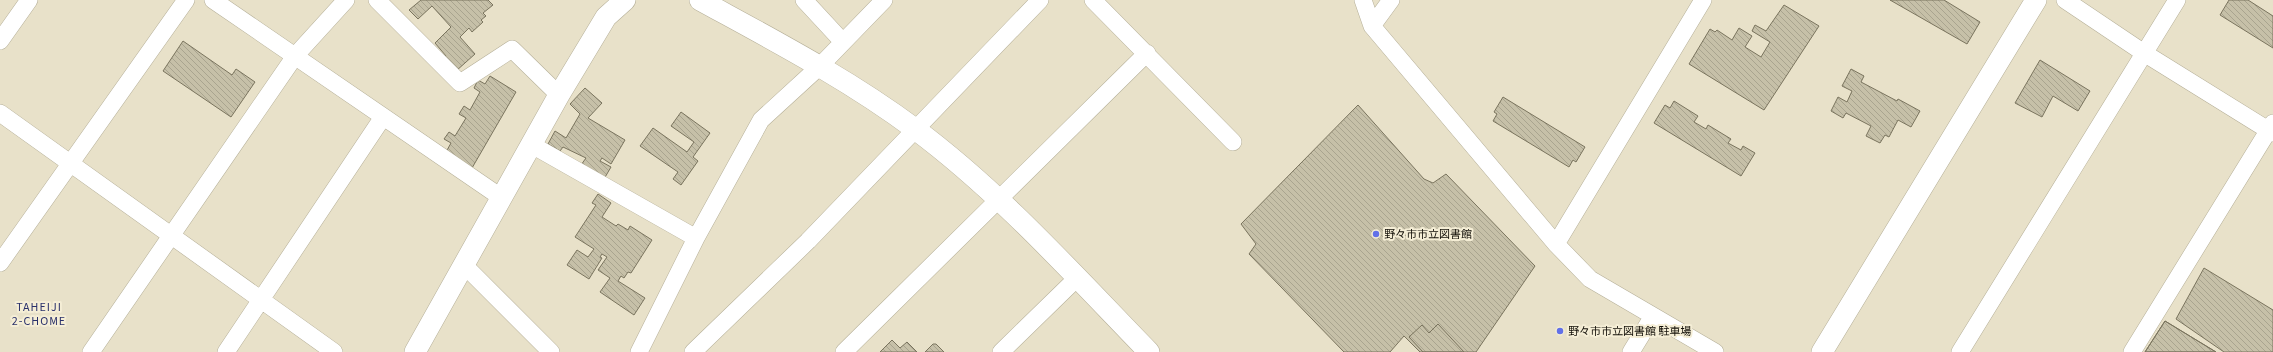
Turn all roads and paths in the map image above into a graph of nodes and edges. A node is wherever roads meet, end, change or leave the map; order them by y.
1 (29, 0) edge
2 (186, 0) edge
3 (213, 0) edge
4 (346, 0) edge
5 (377, 0) edge
6 (625, 0) edge
7 (700, 0) edge
8 (804, 0) edge
9 (884, 0) edge
10 (1040, 0) edge
11 (1093, 0) edge
12 (1363, 0) edge
13 (1391, 0) edge
14 (1703, 0) edge
15 (2036, 0) edge
16 (2065, 0) edge
17 (2177, 0) edge
18 (1372, 26) junction
19 (0, 41) edge
20 (842, 41) junction
21 (1147, 53) junction
22 (2144, 53) junction
23 (295, 56) junction
24 (820, 66) junction
25 (559, 95) junction
26 (0, 114) edge
27 (383, 117) junction
28 (2272, 128) edge
29 (915, 129) junction
30 (1233, 142) dead end
31 (532, 146) junction
32 (69, 163) junction
33 (502, 198) junction
34 (1000, 200) junction
35 (171, 236) junction
36 (696, 238) junction
37 (1556, 244) junction
38 (0, 263) edge
39 (463, 264) junction
40 (1077, 278) junction
41 (261, 300) junction
42 (1653, 316) junction
43 (91, 352) edge
44 (226, 352) edge
45 (334, 352) edge
46 (415, 352) edge
47 (551, 352) edge
48 (639, 352) edge
49 (692, 352) edge
50 (844, 352) edge
51 (1001, 352) edge
52 (1149, 352) edge
53 (1631, 352) edge
54 (1715, 352) edge
55 (1822, 352) edge
56 (1960, 352) edge
57 (2132, 352) edge

1 - 19 street
2 - 32 street
3 - 23 street
4 - 23 street
5 - 25 street
6 - 25 street
7 - 24 street
8 - 20 street
9 - 20 street
10 - 29 street
11 - 21 street
12 - 18 street
13 - 18 street
14 - 37 street
15 - 55 street
16 - 22 street
17 - 22 street
18 - 37 street
20 - 24 street
21 - 30 street
21 - 34 street
22 - 28 street
22 - 56 street
23 - 27 street
23 - 35 street
24 - 29 street
24 - 36 street
25 - 31 street
26 - 32 street
27 - 33 street
27 - 41 street
28 - 57 street
29 - 34 street
29 - 49 street
31 - 33 street
31 - 36 street
32 - 35 street
32 - 38 street
33 - 39 street
34 - 40 street
34 - 50 street
35 - 41 street
35 - 43 street
36 - 48 street
37 - 42 street
39 - 46 street
39 - 47 street
40 - 51 street
40 - 52 street
41 - 44 street
41 - 45 street
42 - 53 street
42 - 54 street

